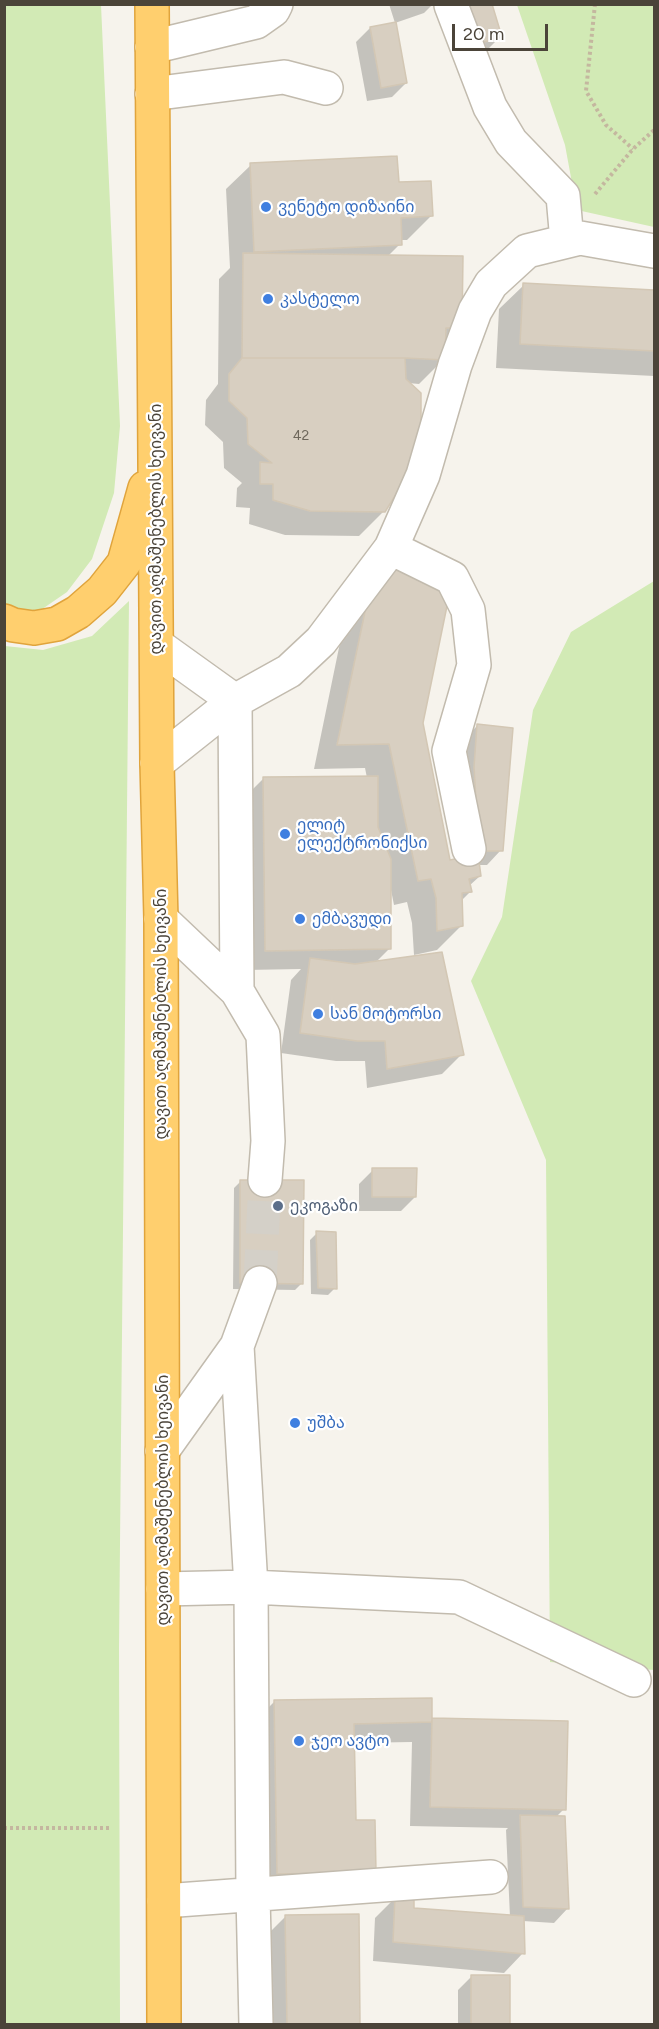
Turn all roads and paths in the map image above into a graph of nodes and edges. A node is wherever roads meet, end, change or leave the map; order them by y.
1 (152, 4) edge
2 (276, 4) edge
3 (595, 4) edge
4 (451, 5) edge
5 (152, 47) junction
6 (326, 88) dead end
7 (152, 94) junction
8 (654, 130) edge
9 (633, 149) junction
10 (593, 197) dead end
11 (567, 241) junction
12 (654, 251) edge
13 (155, 450) junction
14 (391, 548) junction
15 (4, 621) edge
16 (157, 645) junction
17 (235, 702) junction
18 (157, 763) junction
19 (469, 849) dead end
20 (160, 919) junction
21 (237, 991) junction
22 (265, 1180) tunnel mouth
23 (260, 1283) tunnel mouth
24 (237, 1346) junction
25 (162, 1451) junction
26 (251, 1587) junction
27 (163, 1589) junction
28 (634, 1680) dead end
29 (4, 1828) edge
30 (112, 1828) dead end
31 (491, 1877) dead end
32 (253, 1894) junction
33 (164, 1901) junction
34 (164, 2025) edge
35 (256, 2025) edge

1 - 5 highway, დავით აღმაშენებლის ხეივანი
2 - 5 street
3 - 9 path
4 - 11 street
5 - 7 highway, დავით აღმაშენებლის ხეივანი
6 - 7 street
7 - 13 highway, დავით აღმაშენებლის ხეივანი
8 - 9 path
9 - 10 path
11 - 12 street
11 - 14 street
13 - 15 highway
13 - 16 highway, დავით აღმაშენებლის ხეივანი
14 - 17 street
14 - 19 street
16 - 17 street
16 - 18 highway, დავით აღმაშენებლის ხეივანი
17 - 18 street
17 - 21 street
18 - 20 highway, დავით აღმაშენებლის ხეივანი
20 - 21 street
20 - 25 highway, დავით აღმაშენებლის ხეივანი
21 - 22 street
23 - 24 street
24 - 25 street
24 - 26 street
25 - 27 highway, დავით აღმაშენებლის ხეივანი
26 - 27 street
26 - 28 street
26 - 32 street
27 - 33 highway, დავით აღმაშენებლის ხეივანი
29 - 30 path
31 - 32 street
32 - 33 street
32 - 35 street
33 - 34 highway, დავით აღმაშენებლის ხეივანი

